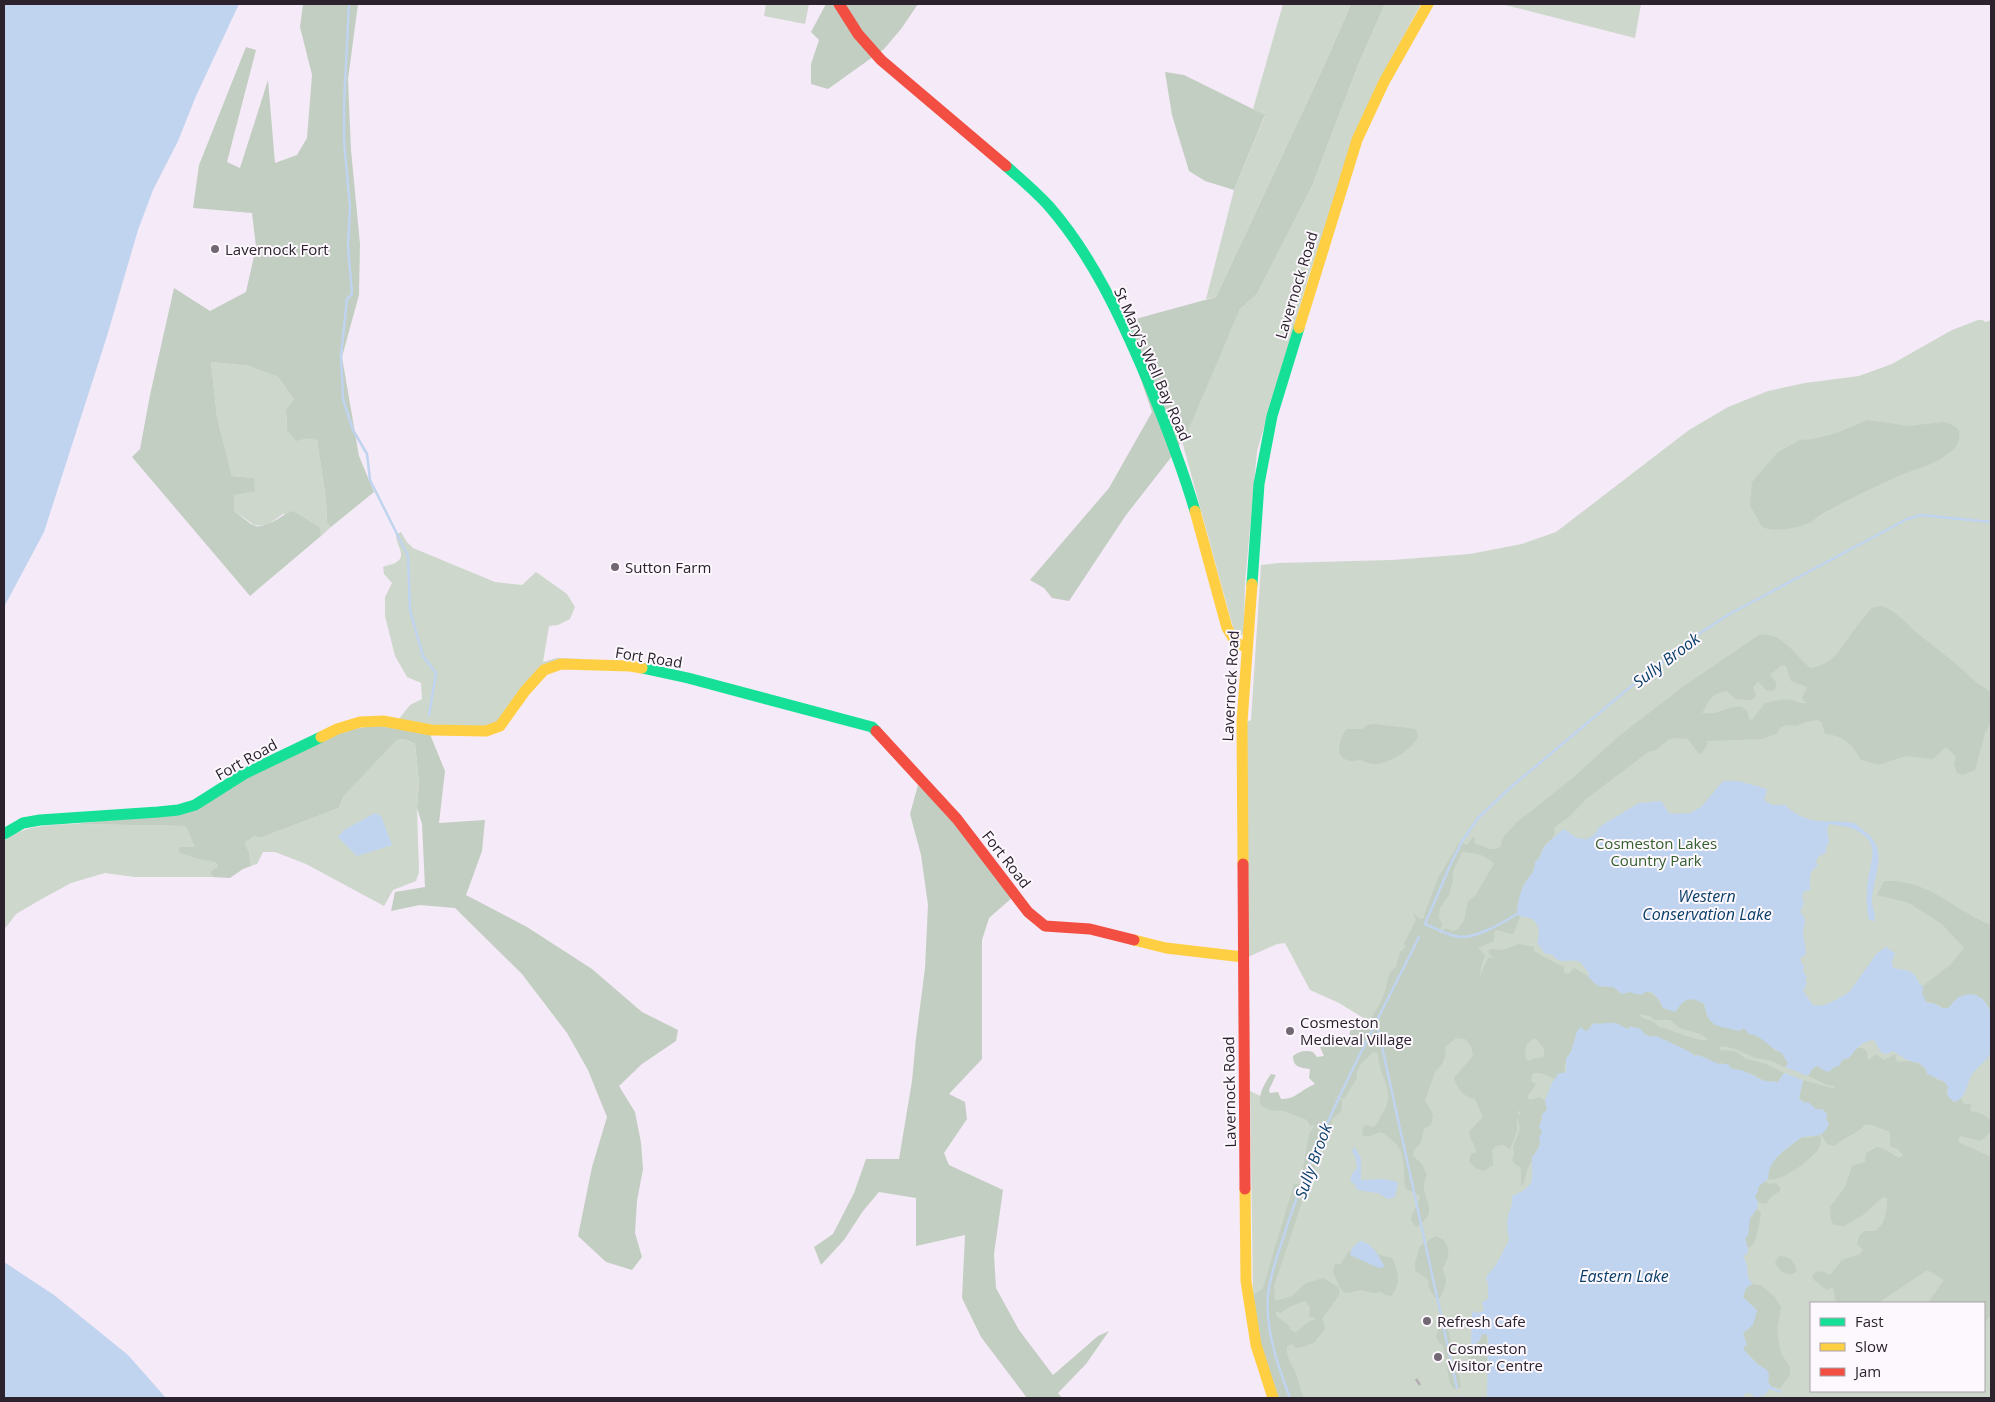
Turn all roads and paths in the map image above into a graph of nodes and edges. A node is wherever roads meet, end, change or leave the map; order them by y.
1 (839, 4) edge
2 (1428, 4) edge
3 (1246, 646) junction
4 (4, 834) edge
5 (1243, 957) junction
6 (1273, 1398) edge

1 - 3 street, St Mary's Well Bay Road
2 - 3 street, Lavernock Road
3 - 5 street, Lavernock Road
4 - 5 street, Fort Road
5 - 6 street, Lavernock Road

